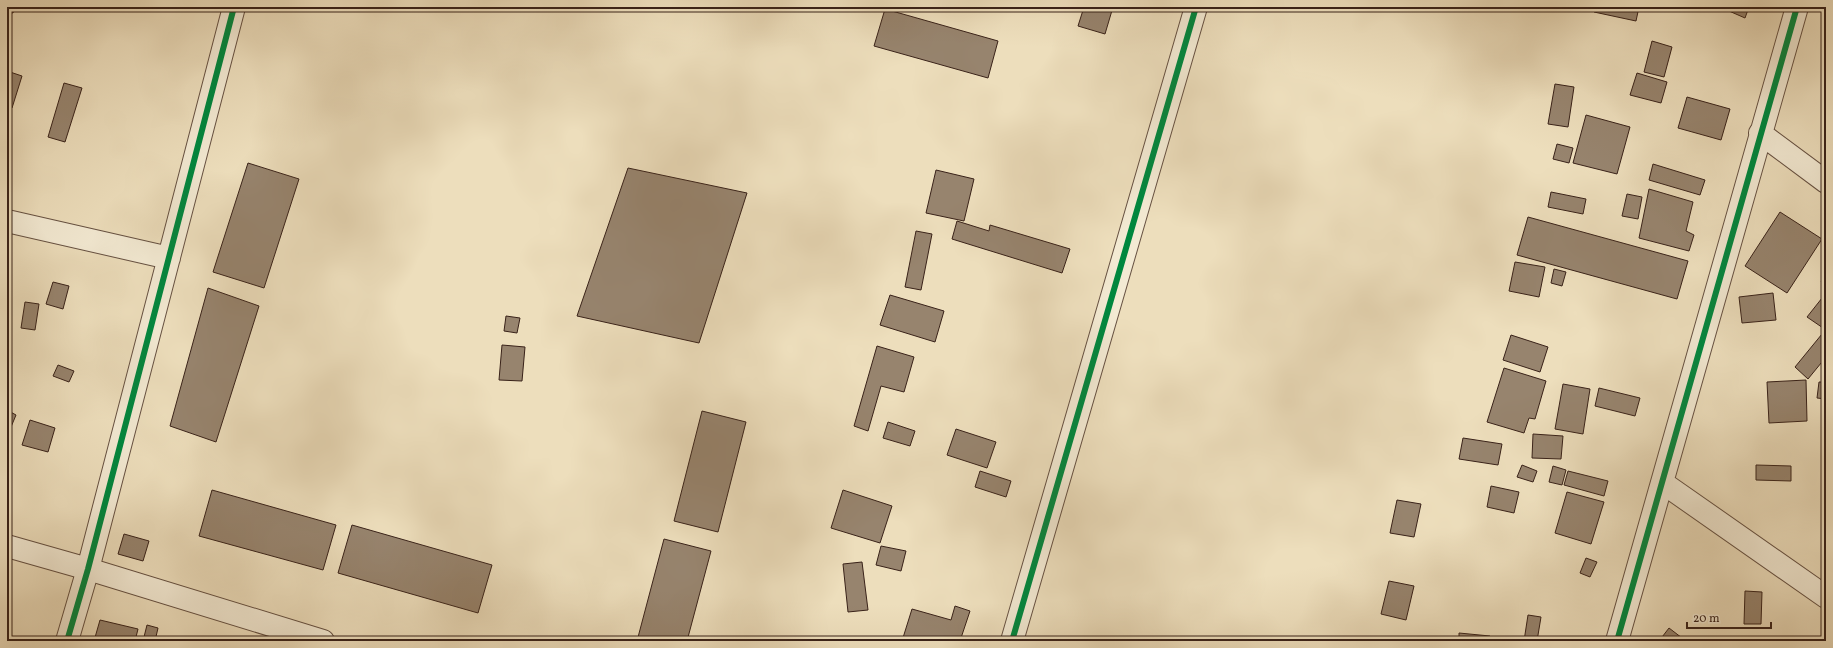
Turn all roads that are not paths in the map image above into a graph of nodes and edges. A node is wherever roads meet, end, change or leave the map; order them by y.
1 (234, 7) edge
2 (1196, 7) edge
3 (1797, 7) edge
4 (1760, 133) junction
5 (1826, 182) edge
6 (7, 222) edge
7 (169, 258) junction
8 (1663, 483) junction
9 (7, 546) edge
10 (88, 569) junction
11 (1826, 597) edge
12 (67, 641) edge
13 (323, 641) edge
14 (1012, 641) edge
15 (1617, 641) edge

1 - 7 street
2 - 14 street
3 - 4 street
4 - 5 street
4 - 8 street
6 - 7 street
7 - 10 street
8 - 11 street
8 - 15 street
9 - 10 street
10 - 12 street
10 - 13 street

